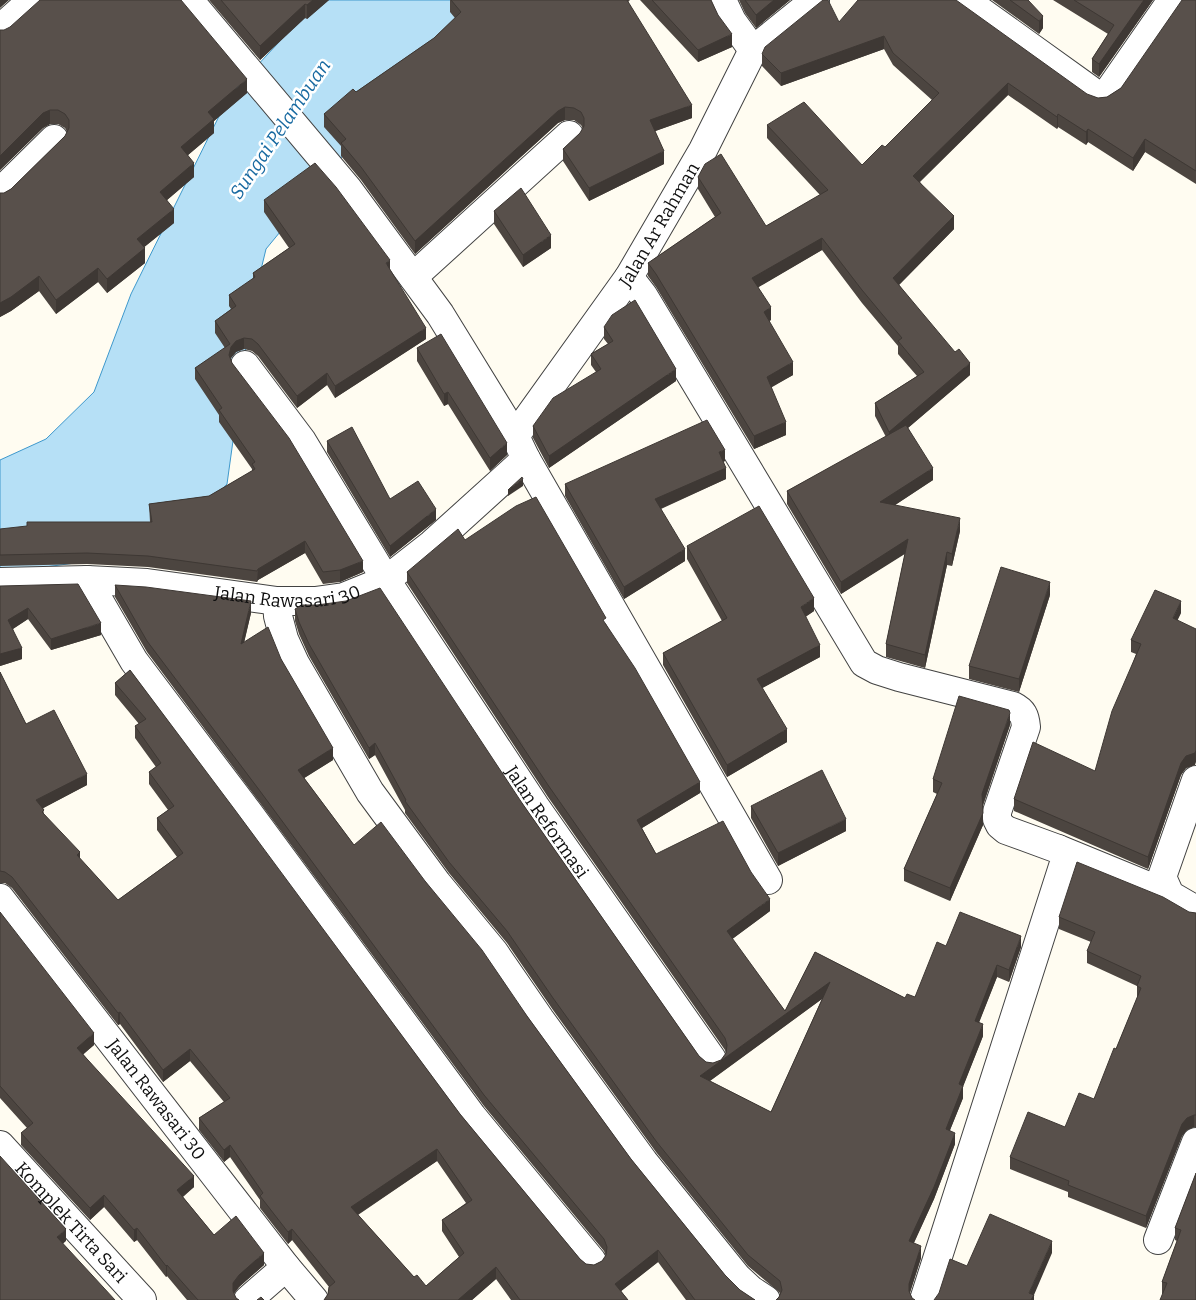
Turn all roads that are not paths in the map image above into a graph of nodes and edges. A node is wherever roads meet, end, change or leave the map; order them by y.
1 (32, 0) edge
2 (189, 0) edge
3 (722, 0) edge
4 (815, 0) edge
5 (965, 0) edge
6 (1172, 0) edge
7 (0, 28) edge
8 (753, 50) junction
9 (569, 135) dead end
10 (54, 139) dead end
11 (0, 192) edge
12 (413, 277) junction
13 (629, 277) junction
14 (245, 365) dead end
15 (520, 447) junction
16 (87, 580) junction
17 (386, 580) junction
18 (0, 582) edge
19 (277, 601) junction
20 (1196, 780) edge
21 (1058, 849) junction
22 (768, 880) dead end
23 (1170, 895) junction
24 (0, 898) edge
25 (1196, 910) edge
26 (712, 1058) dead end
27 (1196, 1142) edge
28 (0, 1145) edge
29 (1158, 1240) dead end
30 (592, 1261) dead end
31 (286, 1267) junction
32 (142, 1300) edge
33 (248, 1300) edge
34 (314, 1300) edge
35 (766, 1300) edge
36 (924, 1300) edge

1 - 7 street
2 - 12 street
3 - 8 street
4 - 8 street
5 - 6 street
8 - 13 street, Jalan Ar Rahman
9 - 12 street
10 - 11 street
12 - 15 street
13 - 15 street, Jalan Ar Rahman
13 - 21 street
14 - 17 street, Jalan Reformasi
15 - 17 street, Jalan Rawasari 30
15 - 22 street
16 - 18 street, Jalan Rawasari 30
16 - 19 street, Jalan Rawasari 30
16 - 30 street
17 - 19 street, Jalan Rawasari 30
17 - 26 street, Jalan Reformasi
19 - 35 street
20 - 23 street
21 - 23 street
21 - 36 street
23 - 25 street
24 - 31 street, Jalan Rawasari 30
27 - 29 street
28 - 32 street, Komplek Tirta Sari
31 - 33 street
31 - 34 street, Jalan Rawasari 30

